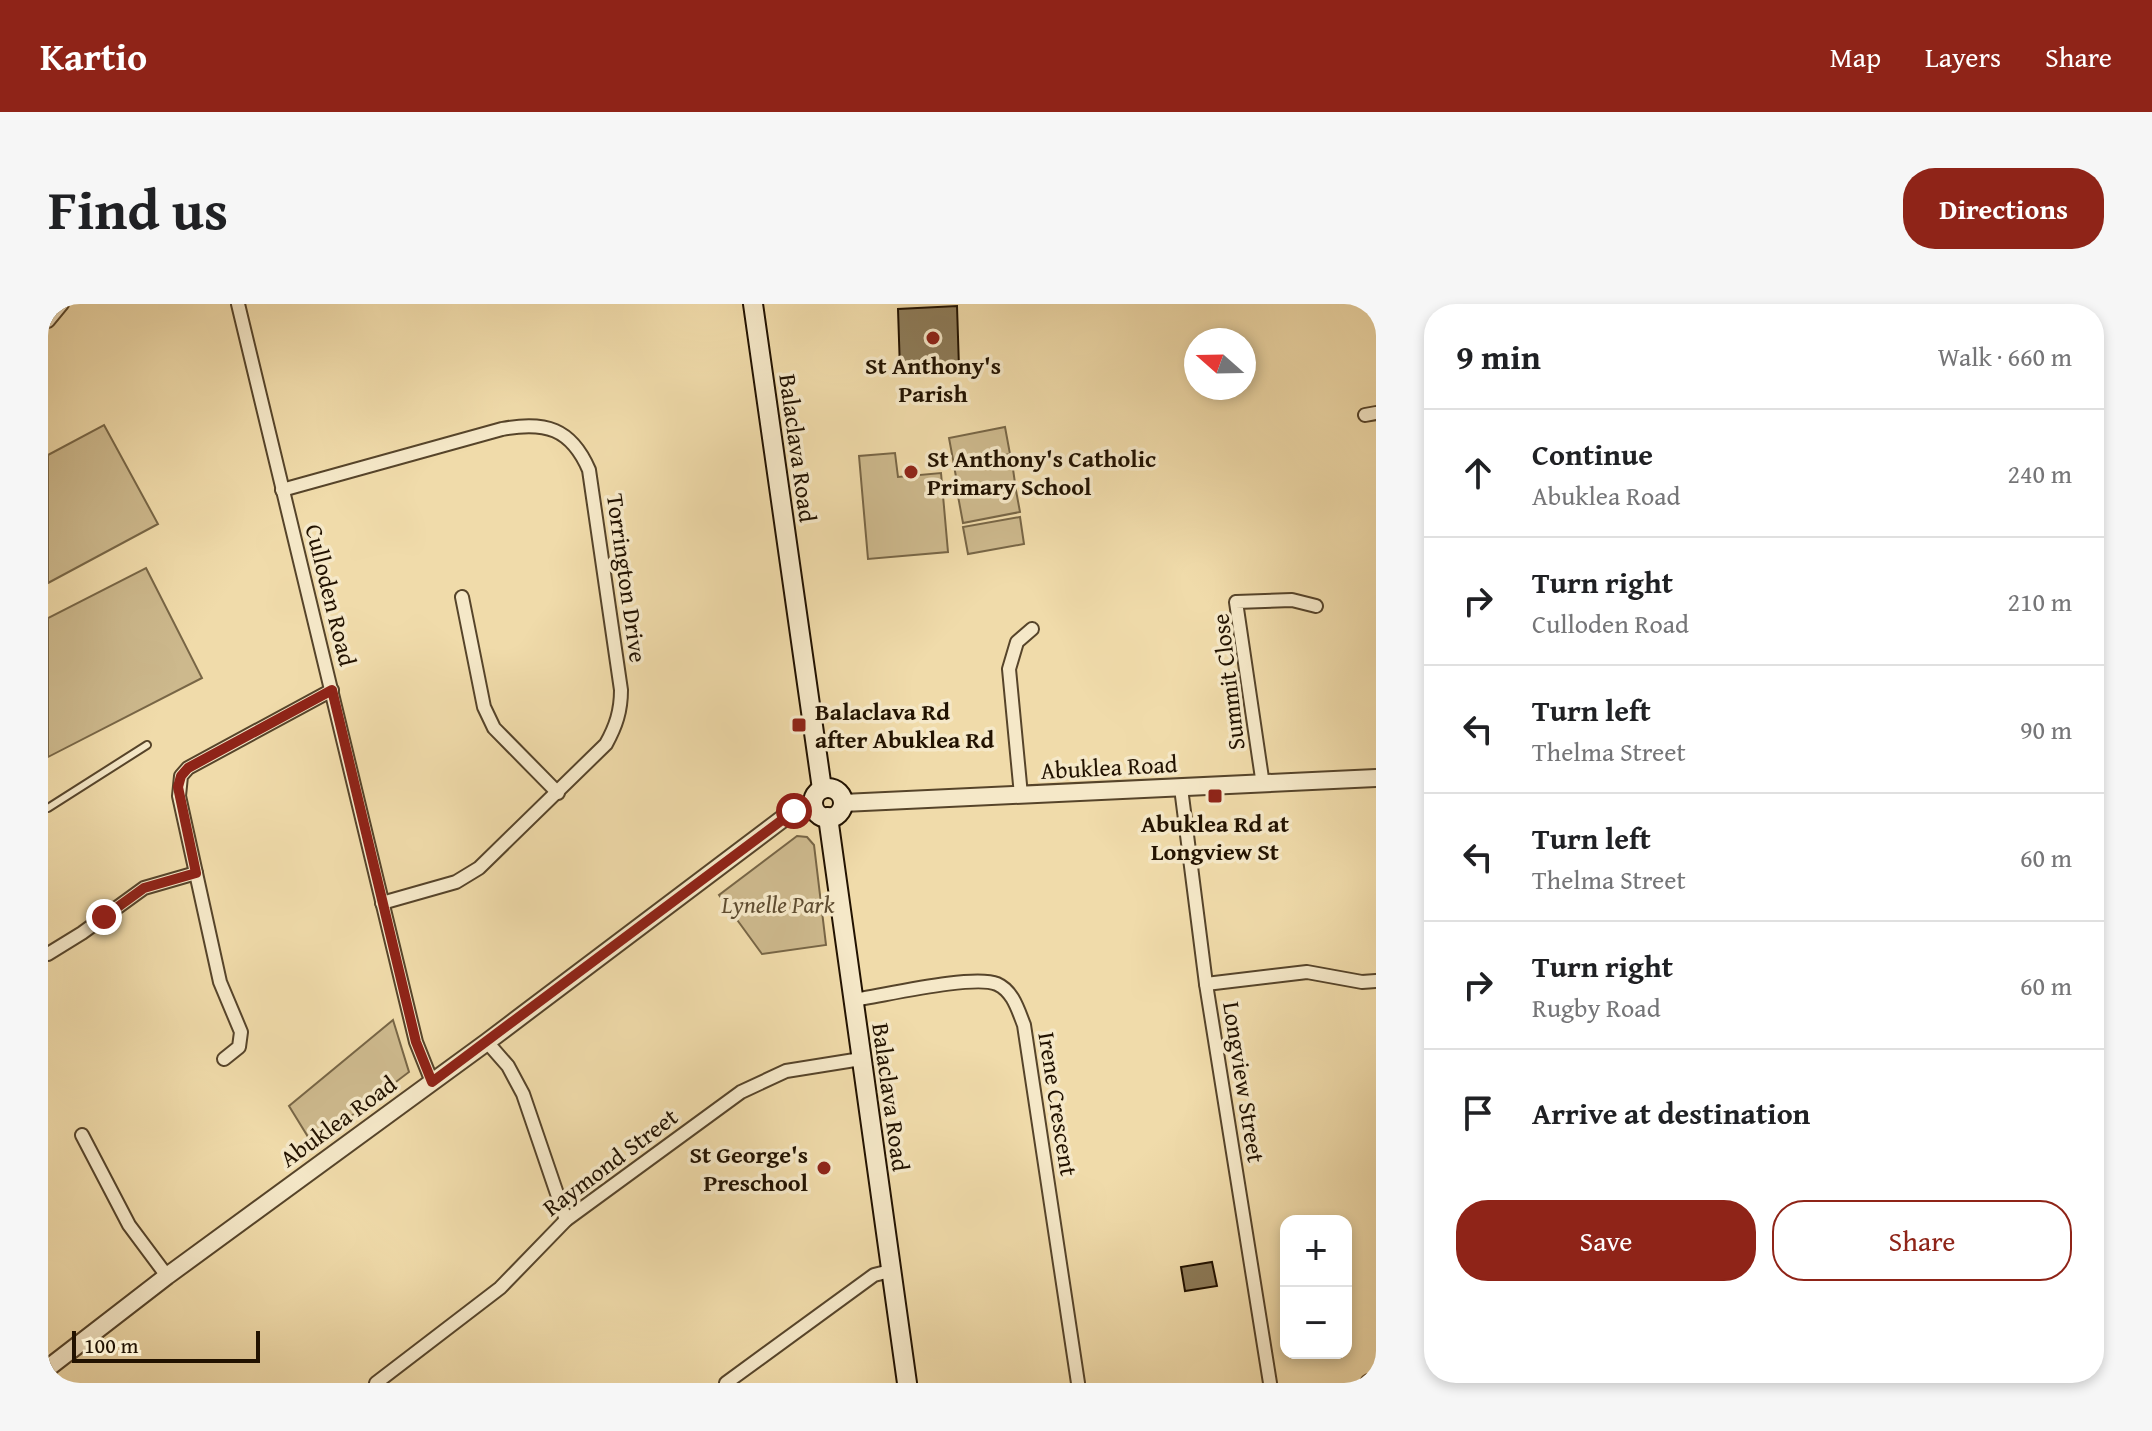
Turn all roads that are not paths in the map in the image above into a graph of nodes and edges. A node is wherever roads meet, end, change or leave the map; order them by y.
1 (62, 304) edge
2 (238, 304) edge
3 (753, 304) edge
4 (48, 321) edge
5 (282, 490) junction
6 (462, 597) dead end
7 (1316, 606) dead end
8 (1032, 629) dead end
9 (332, 690) junction
10 (147, 745) dead end
11 (1376, 778) edge
12 (1263, 785) junction
13 (1181, 788) junction
14 (558, 793) junction
15 (1021, 795) junction
16 (818, 797) junction
17 (843, 803) junction
18 (48, 808) edge
19 (828, 817) junction
20 (196, 873) junction
21 (382, 903) junction
22 (48, 954) edge
23 (1376, 981) edge
24 (1206, 984) junction
25 (853, 1000) junction
26 (487, 1042) junction
27 (224, 1059) dead end
28 (861, 1059) junction
29 (432, 1082) junction
30 (82, 1135) dead end
31 (566, 1220) junction
32 (890, 1271) junction
33 (167, 1276) junction
34 (48, 1368) edge
35 (376, 1383) edge
36 (726, 1383) edge
37 (907, 1383) edge
38 (1078, 1383) edge
39 (1270, 1383) edge
40 (1369, 1383) edge
41 (1376, 1383) edge

1 - 4 street
2 - 5 street, Culloden Road
3 - 16 main road, Balaclava Road
5 - 9 street, Culloden Road
5 - 14 street, Torrington Drive
6 - 14 street
7 - 12 street, Summit Close
8 - 15 street
9 - 20 street
9 - 21 street, Culloden Road
10 - 18 lane
11 - 12 street, Abuklea Road
12 - 13 street, Abuklea Road
13 - 15 street, Abuklea Road
13 - 24 street, Longview Street
14 - 21 street, Torrington Drive
15 - 17 street, Abuklea Road
16 - 17 main road
16 - 19 main road
16 - 26 street, Abuklea Road
17 - 19 main road
19 - 25 main road, Balaclava Road
20 - 22 street
20 - 27 street
21 - 29 street, Culloden Road
23 - 24 street
24 - 39 street, Longview Street
25 - 28 main road, Balaclava Road
25 - 38 street, Irene Crescent
26 - 29 street, Abuklea Road
26 - 31 street
28 - 31 street, Raymond Street
28 - 32 main road, Balaclava Road
29 - 33 street, Abuklea Road
30 - 33 street
31 - 35 street, Raymond Street
32 - 36 street
32 - 37 main road, Balaclava Road
33 - 34 street, Abuklea Road
40 - 41 street

